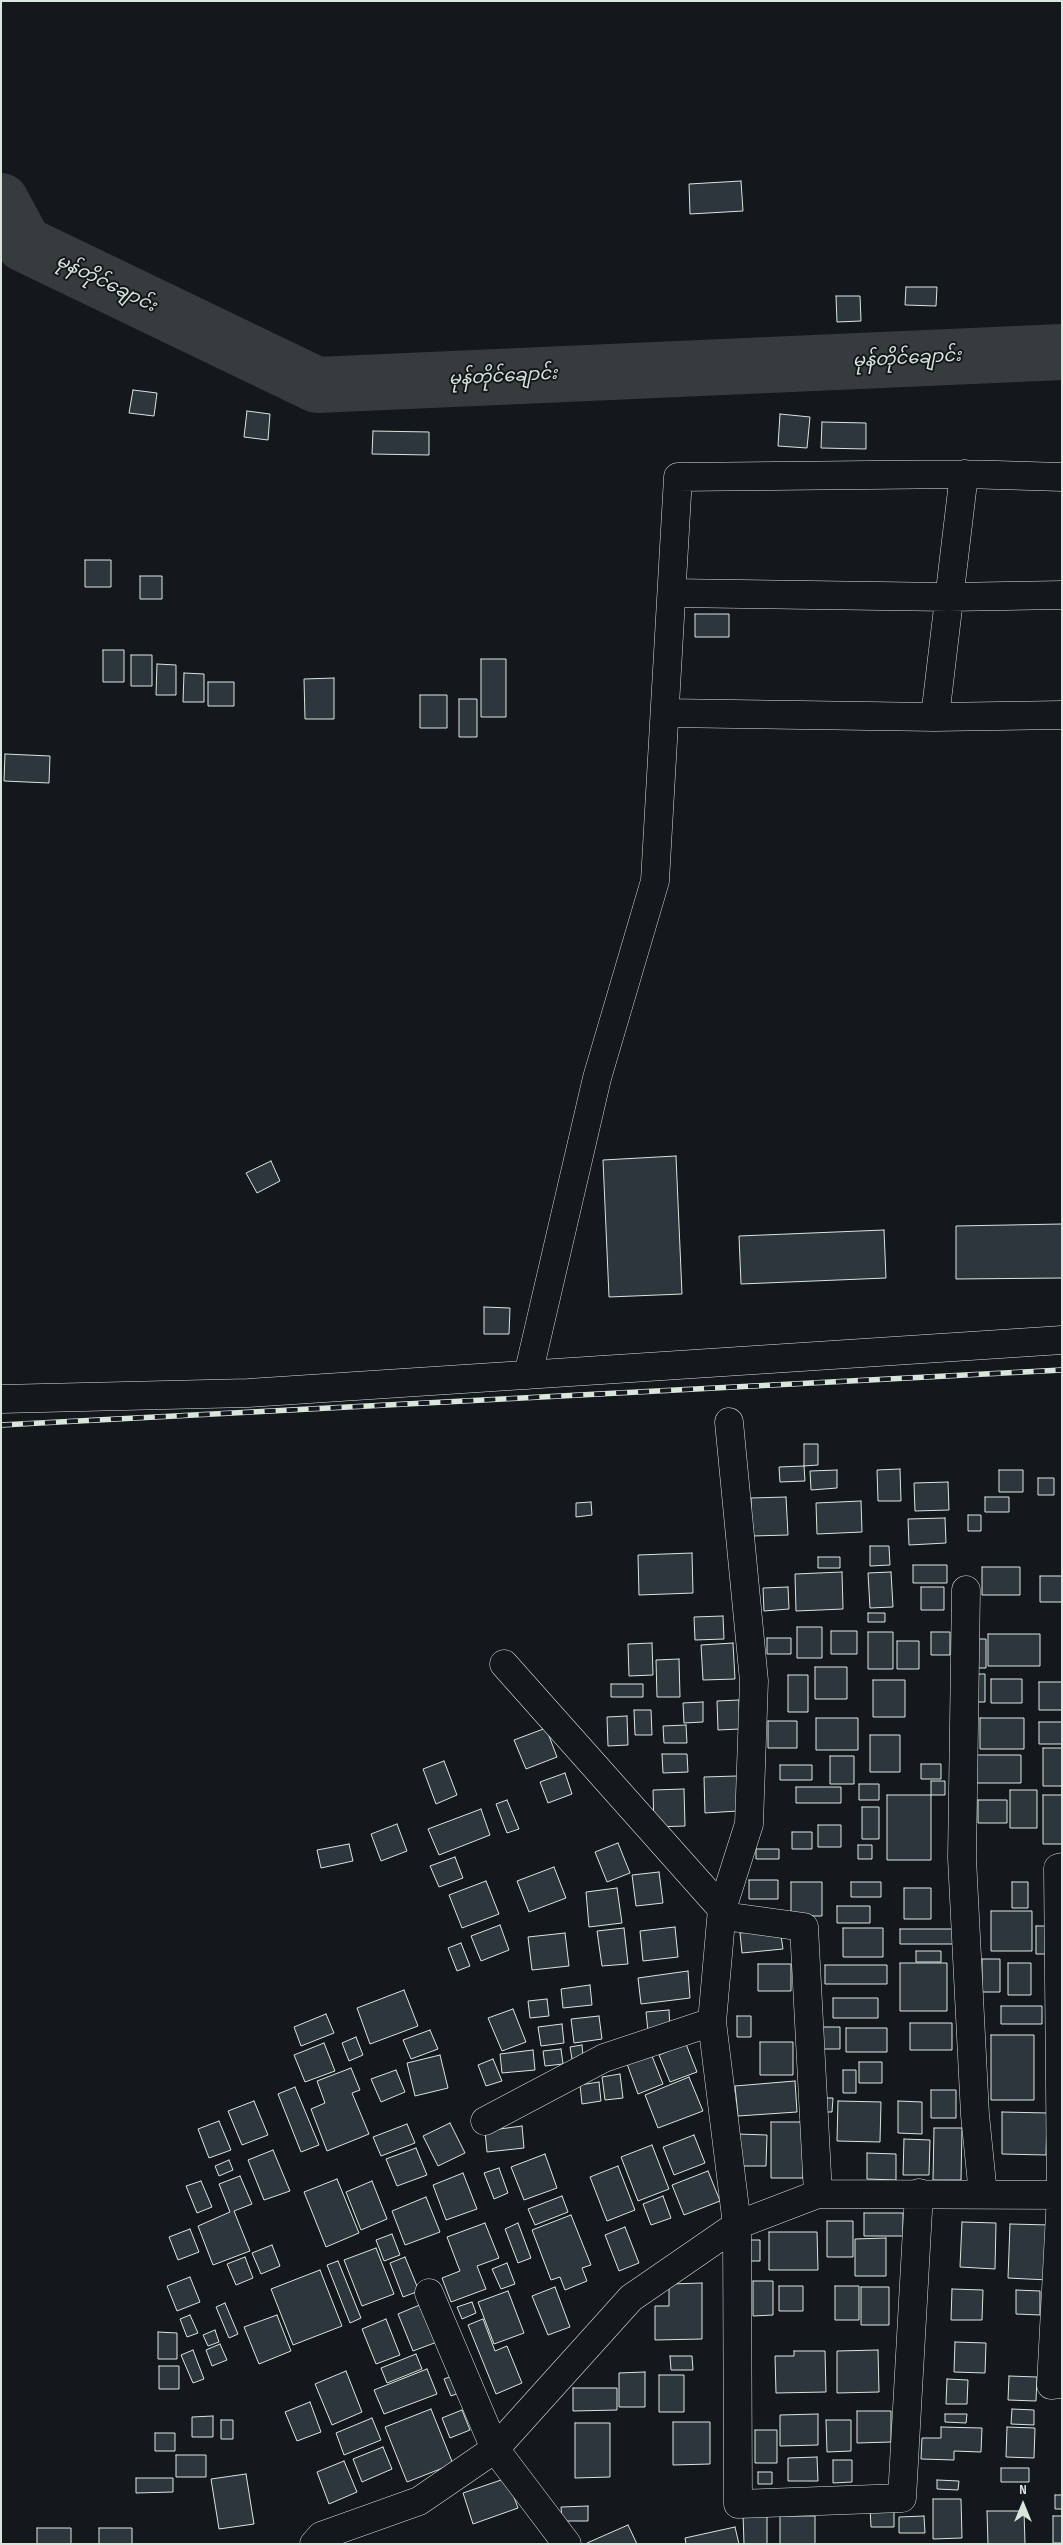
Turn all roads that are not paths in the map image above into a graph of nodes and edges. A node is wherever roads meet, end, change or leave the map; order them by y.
1 (964, 474) junction
2 (1062, 477) edge
3 (672, 593) junction
4 (1062, 595) edge
5 (949, 597) junction
6 (666, 713) junction
7 (1062, 715) edge
8 (935, 717) junction
9 (1062, 1340) edge
10 (528, 1375) junction
11 (1, 1399) edge
12 (728, 1422) dead end
13 (966, 1590) dead end
14 (504, 1664) dead end
15 (1062, 1867) edge
16 (722, 1909) junction
17 (712, 2022) junction
18 (484, 2121) dead end
19 (919, 2193) junction
20 (818, 2194) junction
21 (983, 2194) junction
22 (1062, 2195) edge
23 (737, 2225) junction
24 (429, 2293) dead end
25 (1062, 2384) edge
26 (495, 2449) junction
27 (314, 2544) edge
28 (567, 2544) edge

1 - 2 street
1 - 3 street
1 - 5 street
3 - 5 street
3 - 6 street
4 - 5 street
5 - 8 street
6 - 8 street
6 - 10 street
7 - 8 street
9 - 10 street
10 - 11 street
12 - 16 street
13 - 21 street
14 - 16 street
15 - 22 street
16 - 17 street
16 - 20 street
17 - 18 street
17 - 23 street
19 - 20 street
19 - 21 street
19 - 23 street
20 - 23 street
21 - 22 street
22 - 25 street
23 - 26 street
24 - 26 street
26 - 27 street
26 - 28 street

